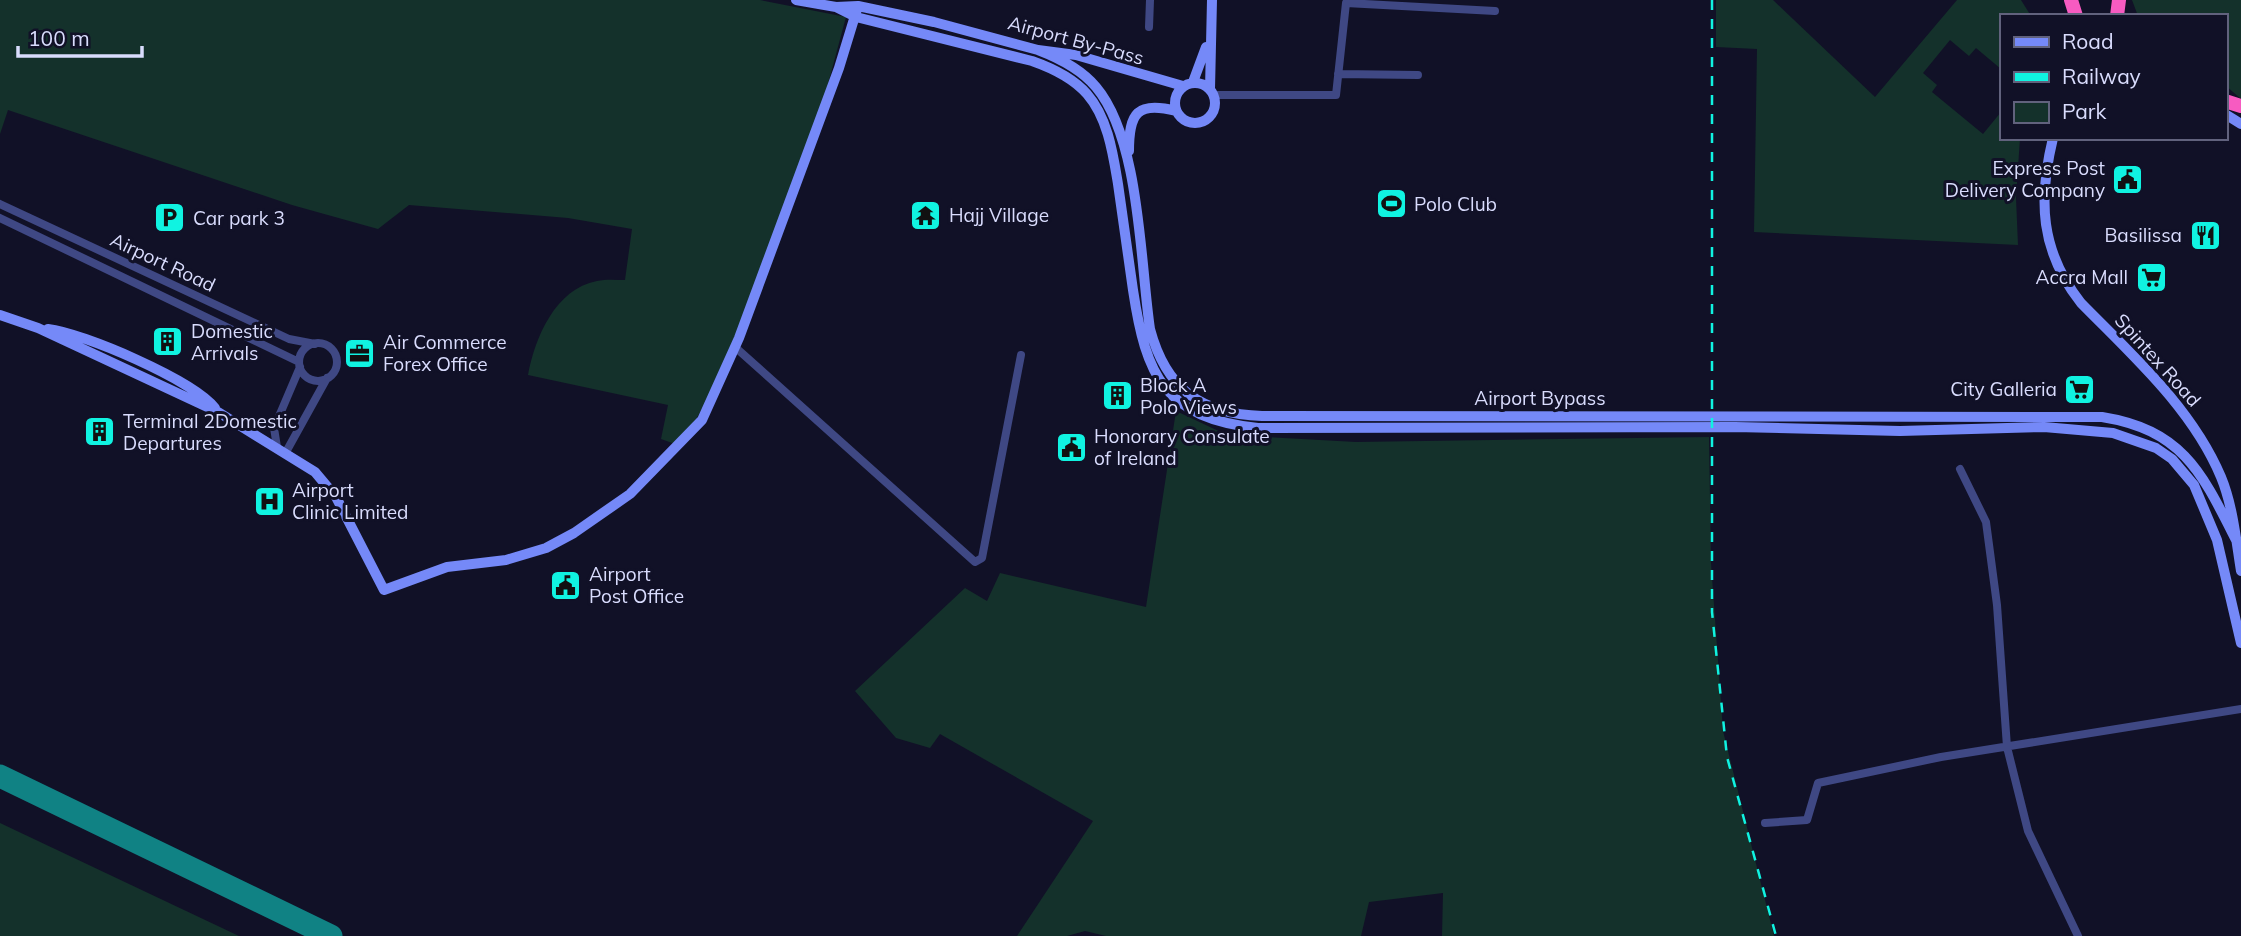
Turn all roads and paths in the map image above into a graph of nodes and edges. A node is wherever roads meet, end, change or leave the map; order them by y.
1 (796, 0) edge
2 (1150, 0) edge
3 (1212, 0) edge
4 (1364, 2) edge
5 (1495, 11) dead end
6 (857, 12) junction
7 (1149, 27) dead end
8 (1210, 31) junction
9 (1038, 50) junction
10 (1032, 61) joint
11 (1338, 74) junction
12 (1418, 75) dead end
13 (1188, 84) junction
14 (1212, 92) junction
15 (1176, 111) junction
16 (2053, 140) edge
17 (1129, 159) junction
18 (0, 204) edge
19 (0, 218) edge
20 (0, 315) edge
21 (315, 344) junction
22 (735, 347) junction
23 (1021, 355) dead end
24 (300, 364) junction
25 (327, 378) junction
26 (282, 449) junction
27 (1960, 469) dead end
28 (2236, 540) junction
29 (2241, 571) edge
30 (2241, 643) edge
31 (2241, 709) edge
32 (2007, 747) junction
33 (1765, 823) dead end
34 (2078, 936) edge

1 - 6 main road, Airport By-Pass
2 - 7 street
3 - 8 main road
4 - 5 street
4 - 11 street
6 - 9 main road, Airport By-Pass
6 - 10 main road, Airport By-Pass
6 - 22 main road
8 - 13 main road
8 - 14 main road
9 - 13 main road, Airport By-Pass
9 - 17 main road, Airport Bypass
10 - 30 main road, Airport Bypass
11 - 12 street
11 - 14 street
13 - 14 main road
13 - 15 main road
14 - 15 main road
15 - 17 main road
16 - 28 main road, Spintex Road
17 - 28 main road, Airport Bypass
18 - 21 street, Airport Road
19 - 24 street, Airport Road
20 - 26 main road
21 - 24 street
21 - 25 street
22 - 23 street
22 - 26 main road
24 - 25 street, Airport Road
24 - 26 street
25 - 26 street
27 - 32 street
28 - 29 main road, Spintex Road
31 - 32 street
32 - 33 street
32 - 34 street

